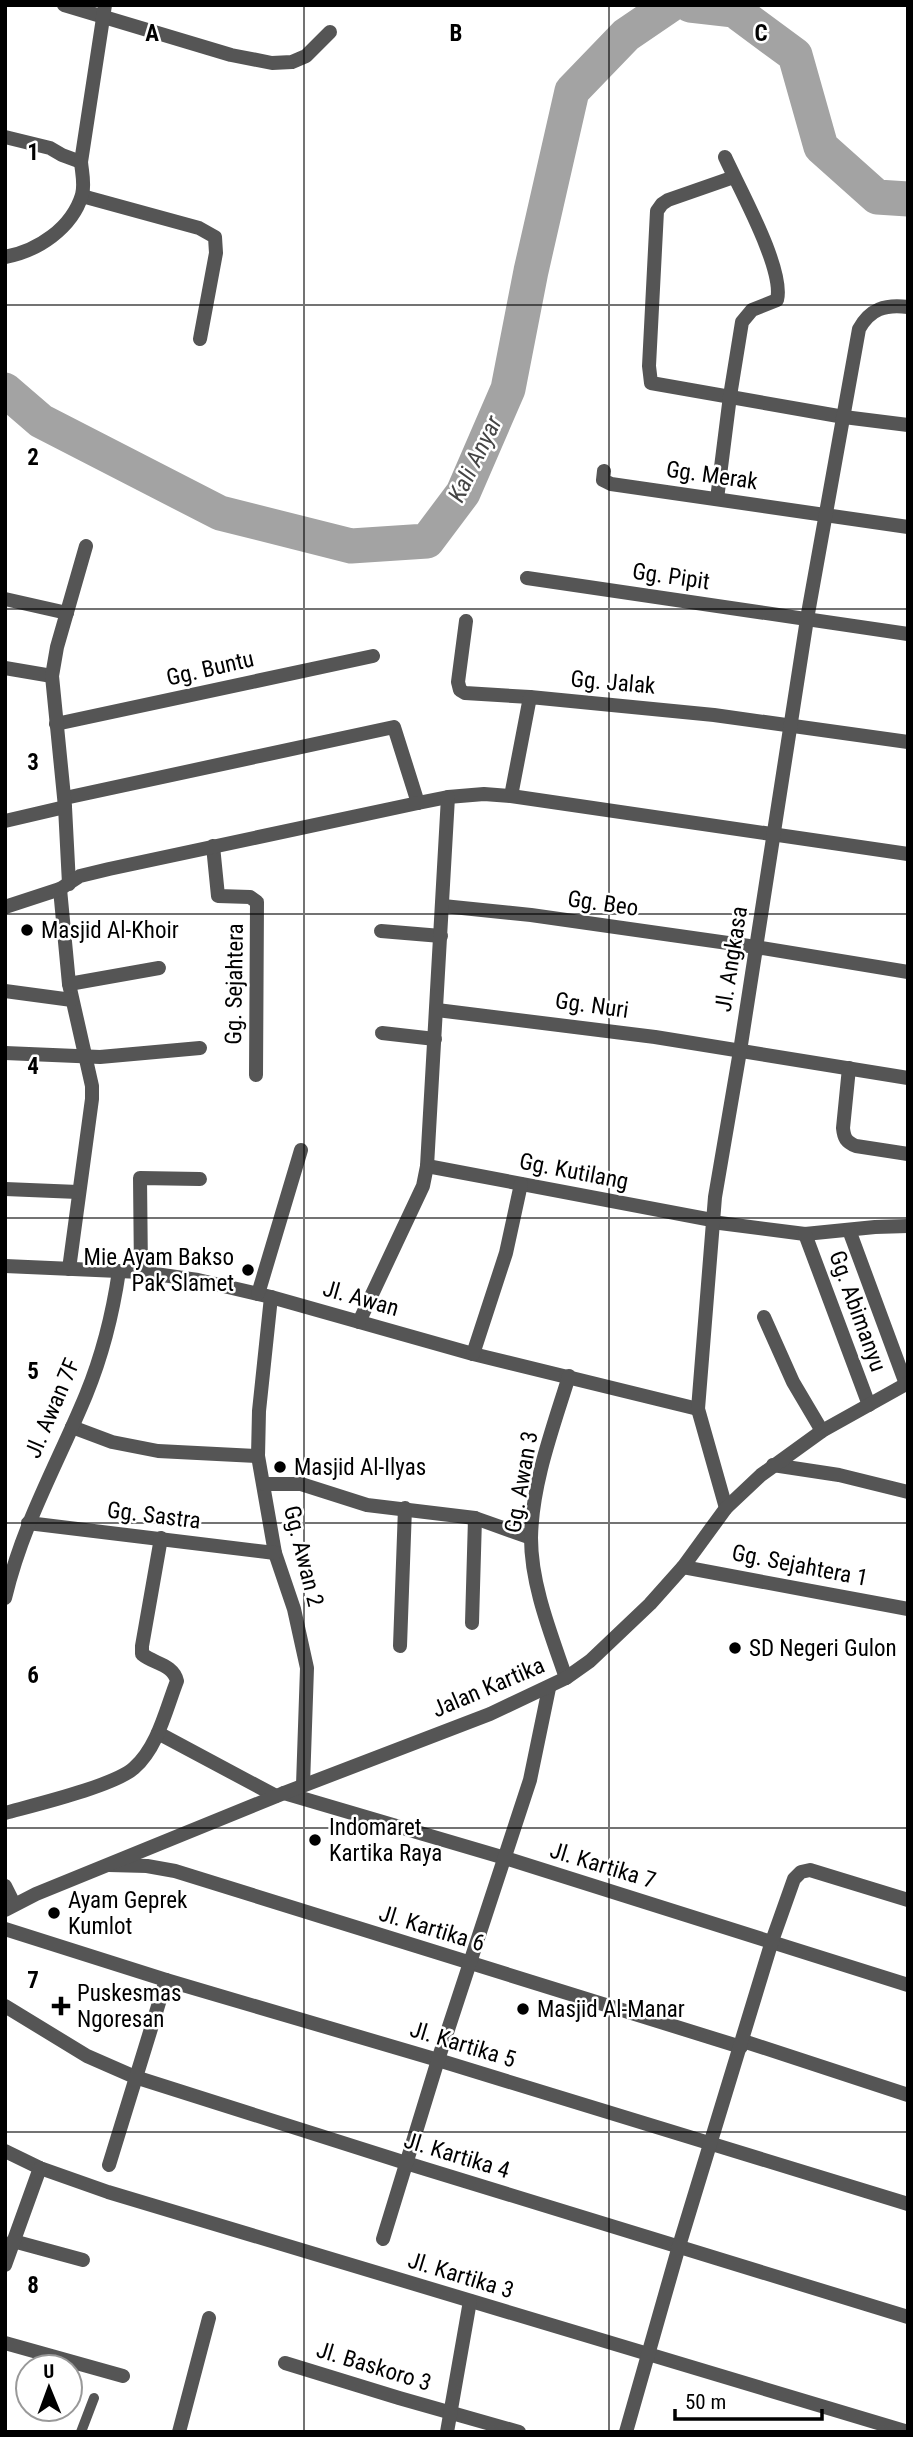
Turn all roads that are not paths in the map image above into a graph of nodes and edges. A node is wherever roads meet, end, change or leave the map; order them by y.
1 (64, 5) edge
2 (104, 11) edge
3 (330, 32) dead end
4 (5, 137) edge
5 (725, 157) dead end
6 (81, 162) junction
7 (734, 177) junction
8 (82, 196) junction
9 (5, 257) edge
10 (908, 307) edge
11 (200, 339) dead end
12 (730, 396) junction
13 (844, 417) junction
14 (908, 425) edge
15 (604, 471) dead end
16 (717, 499) junction
17 (825, 516) junction
18 (908, 527) edge
19 (86, 546) dead end
20 (527, 578) dead end
21 (5, 599) edge
22 (67, 613) junction
23 (807, 619) junction
24 (467, 621) dead end
25 (908, 634) edge
26 (373, 656) dead end
27 (5, 668) edge
28 (52, 676) junction
29 (530, 697) junction
30 (55, 724) junction
31 (792, 724) junction
32 (908, 742) edge
33 (511, 796) junction
34 (448, 797) junction
35 (65, 803) junction
36 (418, 803) junction
37 (5, 821) edge
38 (774, 835) junction
39 (214, 846) junction
40 (908, 854) edge
41 (65, 887) junction
42 (443, 906) junction
43 (5, 907) edge
44 (381, 930) dead end
45 (441, 936) junction
46 (756, 947) junction
47 (159, 968) dead end
48 (908, 972) edge
49 (69, 984) junction
50 (5, 991) edge
51 (72, 1000) junction
52 (437, 1010) junction
53 (382, 1033) dead end
54 (435, 1039) junction
55 (200, 1048) dead end
56 (740, 1051) junction
57 (5, 1053) edge
58 (85, 1057) junction
59 (849, 1068) junction
60 (256, 1075) dead end
61 (908, 1078) edge
62 (301, 1150) dead end
63 (908, 1154) edge
64 (427, 1166) junction
65 (200, 1179) dead end
66 (521, 1184) junction
67 (5, 1189) edge
68 (78, 1192) junction
69 (712, 1221) junction
70 (908, 1226) edge
71 (849, 1230) junction
72 (805, 1234) junction
73 (5, 1266) edge
74 (69, 1269) junction
75 (119, 1271) junction
76 (141, 1272) junction
77 (265, 1296) junction
78 (764, 1317) dead end
79 (359, 1322) junction
80 (473, 1354) junction
81 (569, 1376) junction
82 (907, 1383) edge
83 (869, 1405) junction
84 (698, 1409) junction
85 (72, 1427) junction
86 (822, 1431) junction
87 (258, 1456) junction
88 (773, 1465) junction
89 (264, 1484) junction
90 (908, 1492) edge
91 (405, 1508) junction
92 (726, 1508) junction
93 (475, 1518) junction
94 (28, 1523) junction
95 (161, 1538) junction
96 (531, 1538) junction
97 (275, 1553) junction
98 (683, 1567) junction
99 (8, 1573) edge
100 (5, 1598) edge
101 (908, 1609) edge
102 (472, 1623) dead end
103 (400, 1646) dead end
104 (566, 1678) junction
105 (549, 1688) junction
106 (158, 1732) junction
107 (303, 1785) junction
108 (280, 1794) junction
109 (5, 1814) edge
110 (505, 1858) junction
111 (107, 1865) junction
112 (5, 1886) edge
113 (908, 1900) edge
114 (10, 1907) edge
115 (5, 1929) edge
116 (772, 1941) junction
117 (470, 1964) junction
118 (166, 1980) junction
119 (908, 1985) edge
120 (5, 2006) edge
121 (742, 2044) junction
122 (438, 2060) junction
123 (135, 2077) junction
124 (908, 2095) edge
125 (710, 2144) junction
126 (5, 2151) edge
127 (406, 2163) junction
128 (109, 2165) dead end
129 (40, 2168) junction
130 (908, 2204) edge
131 (383, 2239) dead end
132 (13, 2241) junction
133 (679, 2246) junction
134 (83, 2260) dead end
135 (5, 2264) edge
136 (470, 2301) junction
137 (908, 2317) edge
138 (209, 2318) dead end
139 (5, 2343) edge
140 (648, 2355) junction
141 (285, 2363) dead end
142 (123, 2376) dead end
143 (94, 2398) dead end
144 (450, 2412) junction
145 (81, 2432) edge
146 (179, 2432) edge
147 (447, 2432) edge
148 (519, 2432) edge
149 (626, 2432) edge
150 (908, 2432) edge

1 - 2 street
2 - 3 street
2 - 6 street
4 - 6 street
5 - 7 street
6 - 8 street
7 - 12 street
7 - 12 street
8 - 9 street
8 - 11 street
10 - 13 street, Jl. Angkasa
12 - 13 street
12 - 16 street
13 - 14 street
13 - 17 street, Jl. Angkasa
15 - 16 street, Gg. Merak
16 - 17 street, Gg. Merak
17 - 18 street, Gg. Merak
17 - 23 street, Jl. Angkasa
19 - 22 street
20 - 23 street, Gg. Pipit
21 - 22 street
22 - 28 street
23 - 25 street, Gg. Pipit
23 - 31 street, Jl. Angkasa
24 - 29 street, Gg. Jalak
26 - 30 street, Gg. Buntu
27 - 28 street
28 - 30 street
29 - 31 street, Gg. Jalak
29 - 33 street
30 - 35 street
31 - 32 street, Gg. Jalak
31 - 38 street, Jl. Angkasa
33 - 34 street
33 - 38 street
34 - 36 street
34 - 42 street
35 - 36 street
35 - 37 street
35 - 41 street
36 - 39 street
38 - 40 street
38 - 46 street, Jl. Angkasa
39 - 41 street
39 - 60 street, Gg. Sejahtera
41 - 43 street
41 - 49 street
42 - 45 street
42 - 46 street, Gg. Beo
44 - 45 street
45 - 52 street
46 - 48 street, Gg. Beo
46 - 56 street, Jl. Angkasa
47 - 49 street
49 - 51 street
50 - 51 street
51 - 58 street
52 - 54 street
52 - 56 street, Gg. Nuri
53 - 54 street
54 - 64 street
55 - 58 street
56 - 59 street, Gg. Nuri
56 - 69 street, Jl. Angkasa
57 - 58 street
58 - 68 street
59 - 61 street, Gg. Nuri
59 - 63 street
62 - 77 street, Gg. Awan 2
64 - 66 street, Gg. Kutilang
64 - 79 street
65 - 76 street
66 - 69 street, Gg. Kutilang
66 - 80 street
67 - 68 street
68 - 74 street
69 - 72 street, Gg. Kutilang
69 - 84 street, Jl. Angkasa
70 - 71 street, Gg. Kutilang
71 - 72 street, Gg. Kutilang
71 - 82 street
72 - 83 street, Gg. Abimanyu
73 - 74 street, Jl. Awan
74 - 75 street, Jl. Awan
75 - 76 street, Jl. Awan
75 - 85 street, Jl. Awan 7F
76 - 77 street, Jl. Awan
77 - 79 street, Jl. Awan
77 - 87 street, Gg. Awan 2
78 - 86 street
79 - 80 street, Jl. Awan
80 - 81 street, Jl. Awan
81 - 84 street, Jl. Awan
81 - 96 street, Gg. Awan 3
82 - 83 street, Jalan Kartika
83 - 86 street, Jalan Kartika
84 - 92 street, Jl. Angkasa
85 - 87 street
85 - 94 street, Jl. Awan 7F
86 - 88 street, Jalan Kartika
87 - 89 street, Gg. Awan 2
88 - 90 street
88 - 92 street, Jalan Kartika
89 - 91 street
89 - 97 street, Gg. Awan 2
91 - 93 street
91 - 103 street
92 - 98 street, Jalan Kartika
93 - 96 street
93 - 102 street
94 - 95 street, Gg. Sastra
94 - 99 street, Jl. Awan 7F
95 - 97 street, Gg. Sastra
95 - 106 street
96 - 104 street, Gg. Awan 3
97 - 107 street, Gg. Awan 2
98 - 101 street, Gg. Sejahtera 1
98 - 104 street, Jalan Kartika
99 - 100 street, Jl. Awan 7F
104 - 105 street, Jalan Kartika
105 - 107 street, Jalan Kartika
105 - 110 street
106 - 108 street, Jl. Kartika 7
106 - 109 street
107 - 108 street, Jalan Kartika
108 - 110 street, Jl. Kartika 7
108 - 111 street, Jalan Kartika
110 - 116 street, Jl. Kartika 7
110 - 117 street
111 - 114 street, Jalan Kartika
111 - 117 street, Jl. Kartika 6
112 - 114 street
113 - 116 street
115 - 118 street, Jl. Kartika 5
116 - 119 street, Jl. Kartika 7
116 - 121 street
117 - 121 street, Jl. Kartika 6
117 - 122 street
118 - 122 street, Jl. Kartika 5
118 - 123 street
120 - 123 street, Jl. Kartika 4
121 - 124 street, Jl. Kartika 6
121 - 125 street
122 - 125 street, Jl. Kartika 5
122 - 127 street
123 - 127 street, Jl. Kartika 4
123 - 128 street
125 - 130 street, Jl. Kartika 5
125 - 133 street
126 - 129 street, Jl. Kartika 3
127 - 131 street
127 - 133 street, Jl. Kartika 4
129 - 132 street
129 - 136 street, Jl. Kartika 3
132 - 134 street
132 - 135 street
133 - 137 street, Jl. Kartika 4
133 - 140 street
136 - 140 street, Jl. Kartika 3
136 - 144 street
138 - 146 street
139 - 142 street
140 - 149 street
140 - 150 street, Jl. Kartika 3
141 - 144 street, Jl. Baskoro 3
143 - 145 lane
144 - 147 street
144 - 148 street, Jl. Baskoro 3

